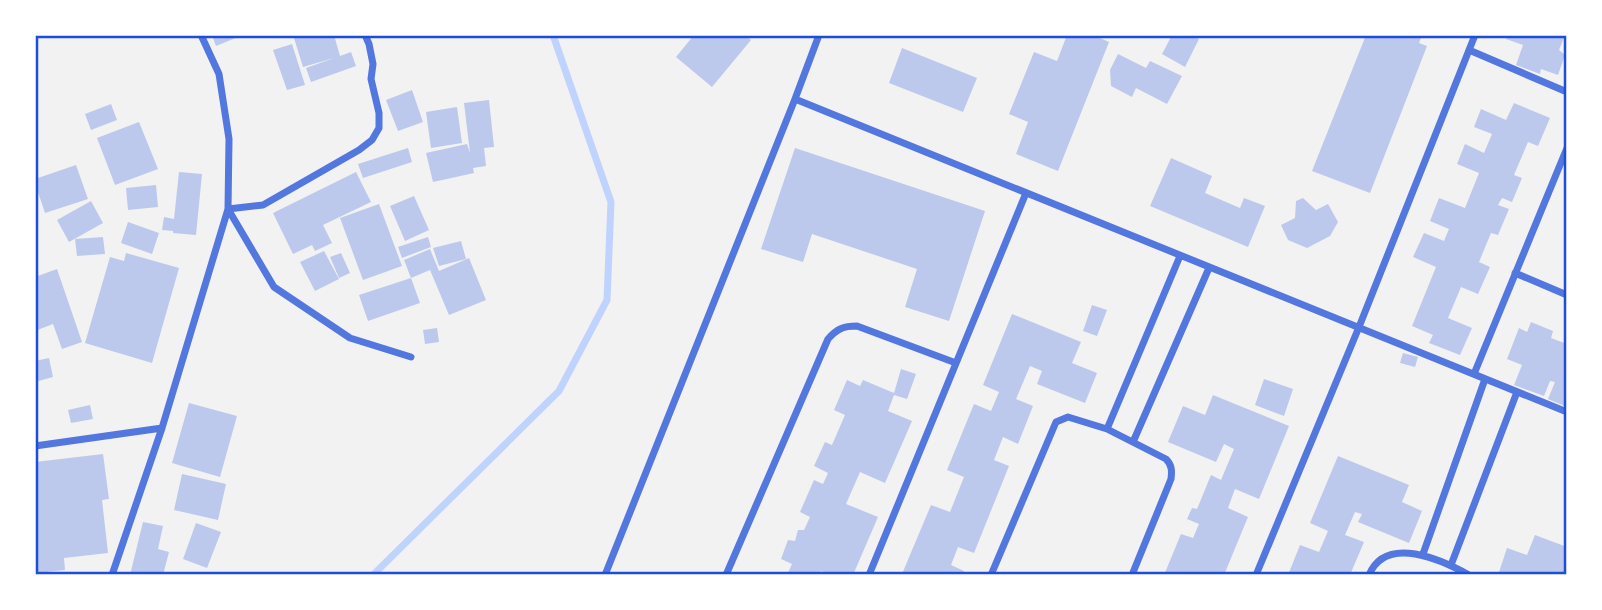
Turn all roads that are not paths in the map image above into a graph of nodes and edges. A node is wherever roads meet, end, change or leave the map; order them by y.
1 (201, 35) edge
2 (365, 35) edge
3 (819, 35) edge
4 (1475, 35) edge
5 (1469, 50) junction
6 (1567, 92) edge
7 (795, 99) junction
8 (1567, 148) edge
9 (1026, 193) junction
10 (229, 209) junction
11 (1180, 256) junction
12 (1209, 268) junction
13 (1515, 273) junction
14 (1567, 295) edge
15 (1359, 327) junction
16 (411, 356) dead end
17 (956, 363) junction
18 (1474, 374) junction
19 (1485, 379) junction
20 (1517, 392) junction
21 (1567, 412) edge
22 (162, 428) junction
23 (1107, 429) junction
24 (1133, 442) junction
25 (35, 446) edge
26 (1423, 554) junction
27 (1451, 565) junction
28 (112, 575) edge
29 (605, 575) edge
30 (726, 575) edge
31 (869, 575) edge
32 (991, 575) edge
33 (1132, 575) edge
34 (1256, 575) edge
35 (1369, 575) edge
36 (1469, 575) edge

1 - 10 street
2 - 10 street
3 - 7 street
4 - 5 street
5 - 6 street
5 - 15 street
7 - 9 street
7 - 29 street
8 - 13 street
9 - 11 street
9 - 17 street
10 - 16 street
10 - 22 street
11 - 12 street
11 - 23 street
12 - 15 street
12 - 24 street
13 - 14 street
13 - 18 street
15 - 18 street
15 - 34 street
17 - 30 street
17 - 31 street
18 - 19 street
19 - 20 street
19 - 26 street
20 - 21 street
20 - 27 street
22 - 25 street
22 - 28 street
23 - 24 street
23 - 32 street
24 - 33 street
26 - 27 street
26 - 35 street
27 - 36 street

